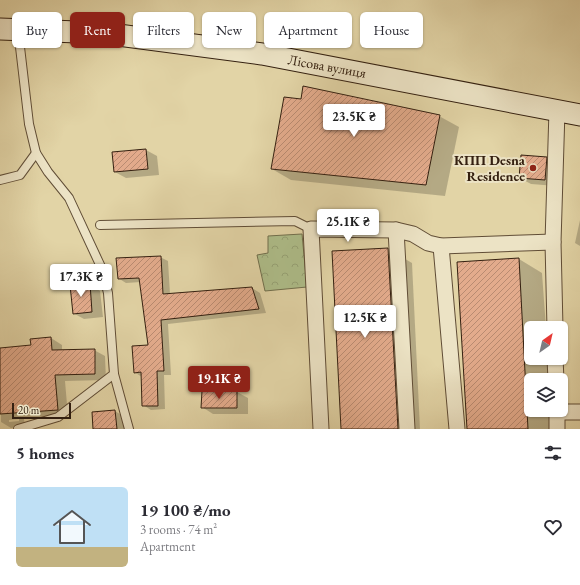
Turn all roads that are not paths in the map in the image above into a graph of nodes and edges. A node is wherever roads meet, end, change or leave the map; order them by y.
1 (9, 29) edge
2 (557, 110) junction
3 (580, 115) edge
4 (36, 153) junction
5 (0, 180) edge
6 (100, 225) dead end
7 (311, 229) junction
8 (396, 230) junction
9 (553, 242) junction
10 (441, 246) junction
11 (555, 321) edge
12 (114, 374) junction
13 (568, 411) edge
14 (580, 412) edge
15 (557, 417) edge
16 (18, 429) edge
17 (129, 429) edge
18 (321, 429) edge
19 (407, 429) edge
20 (457, 429) edge
21 (557, 429) edge

1 - 2 main road, Лісова вулиця
1 - 4 lane
2 - 3 main road, Лісова вулиця
2 - 9 street
4 - 5 lane
4 - 12 lane
6 - 7 lane
7 - 8 street
7 - 18 street
8 - 10 street
8 - 19 street
9 - 10 street
9 - 11 street
10 - 20 street
12 - 16 lane
12 - 17 lane
13 - 14 street
15 - 21 street

